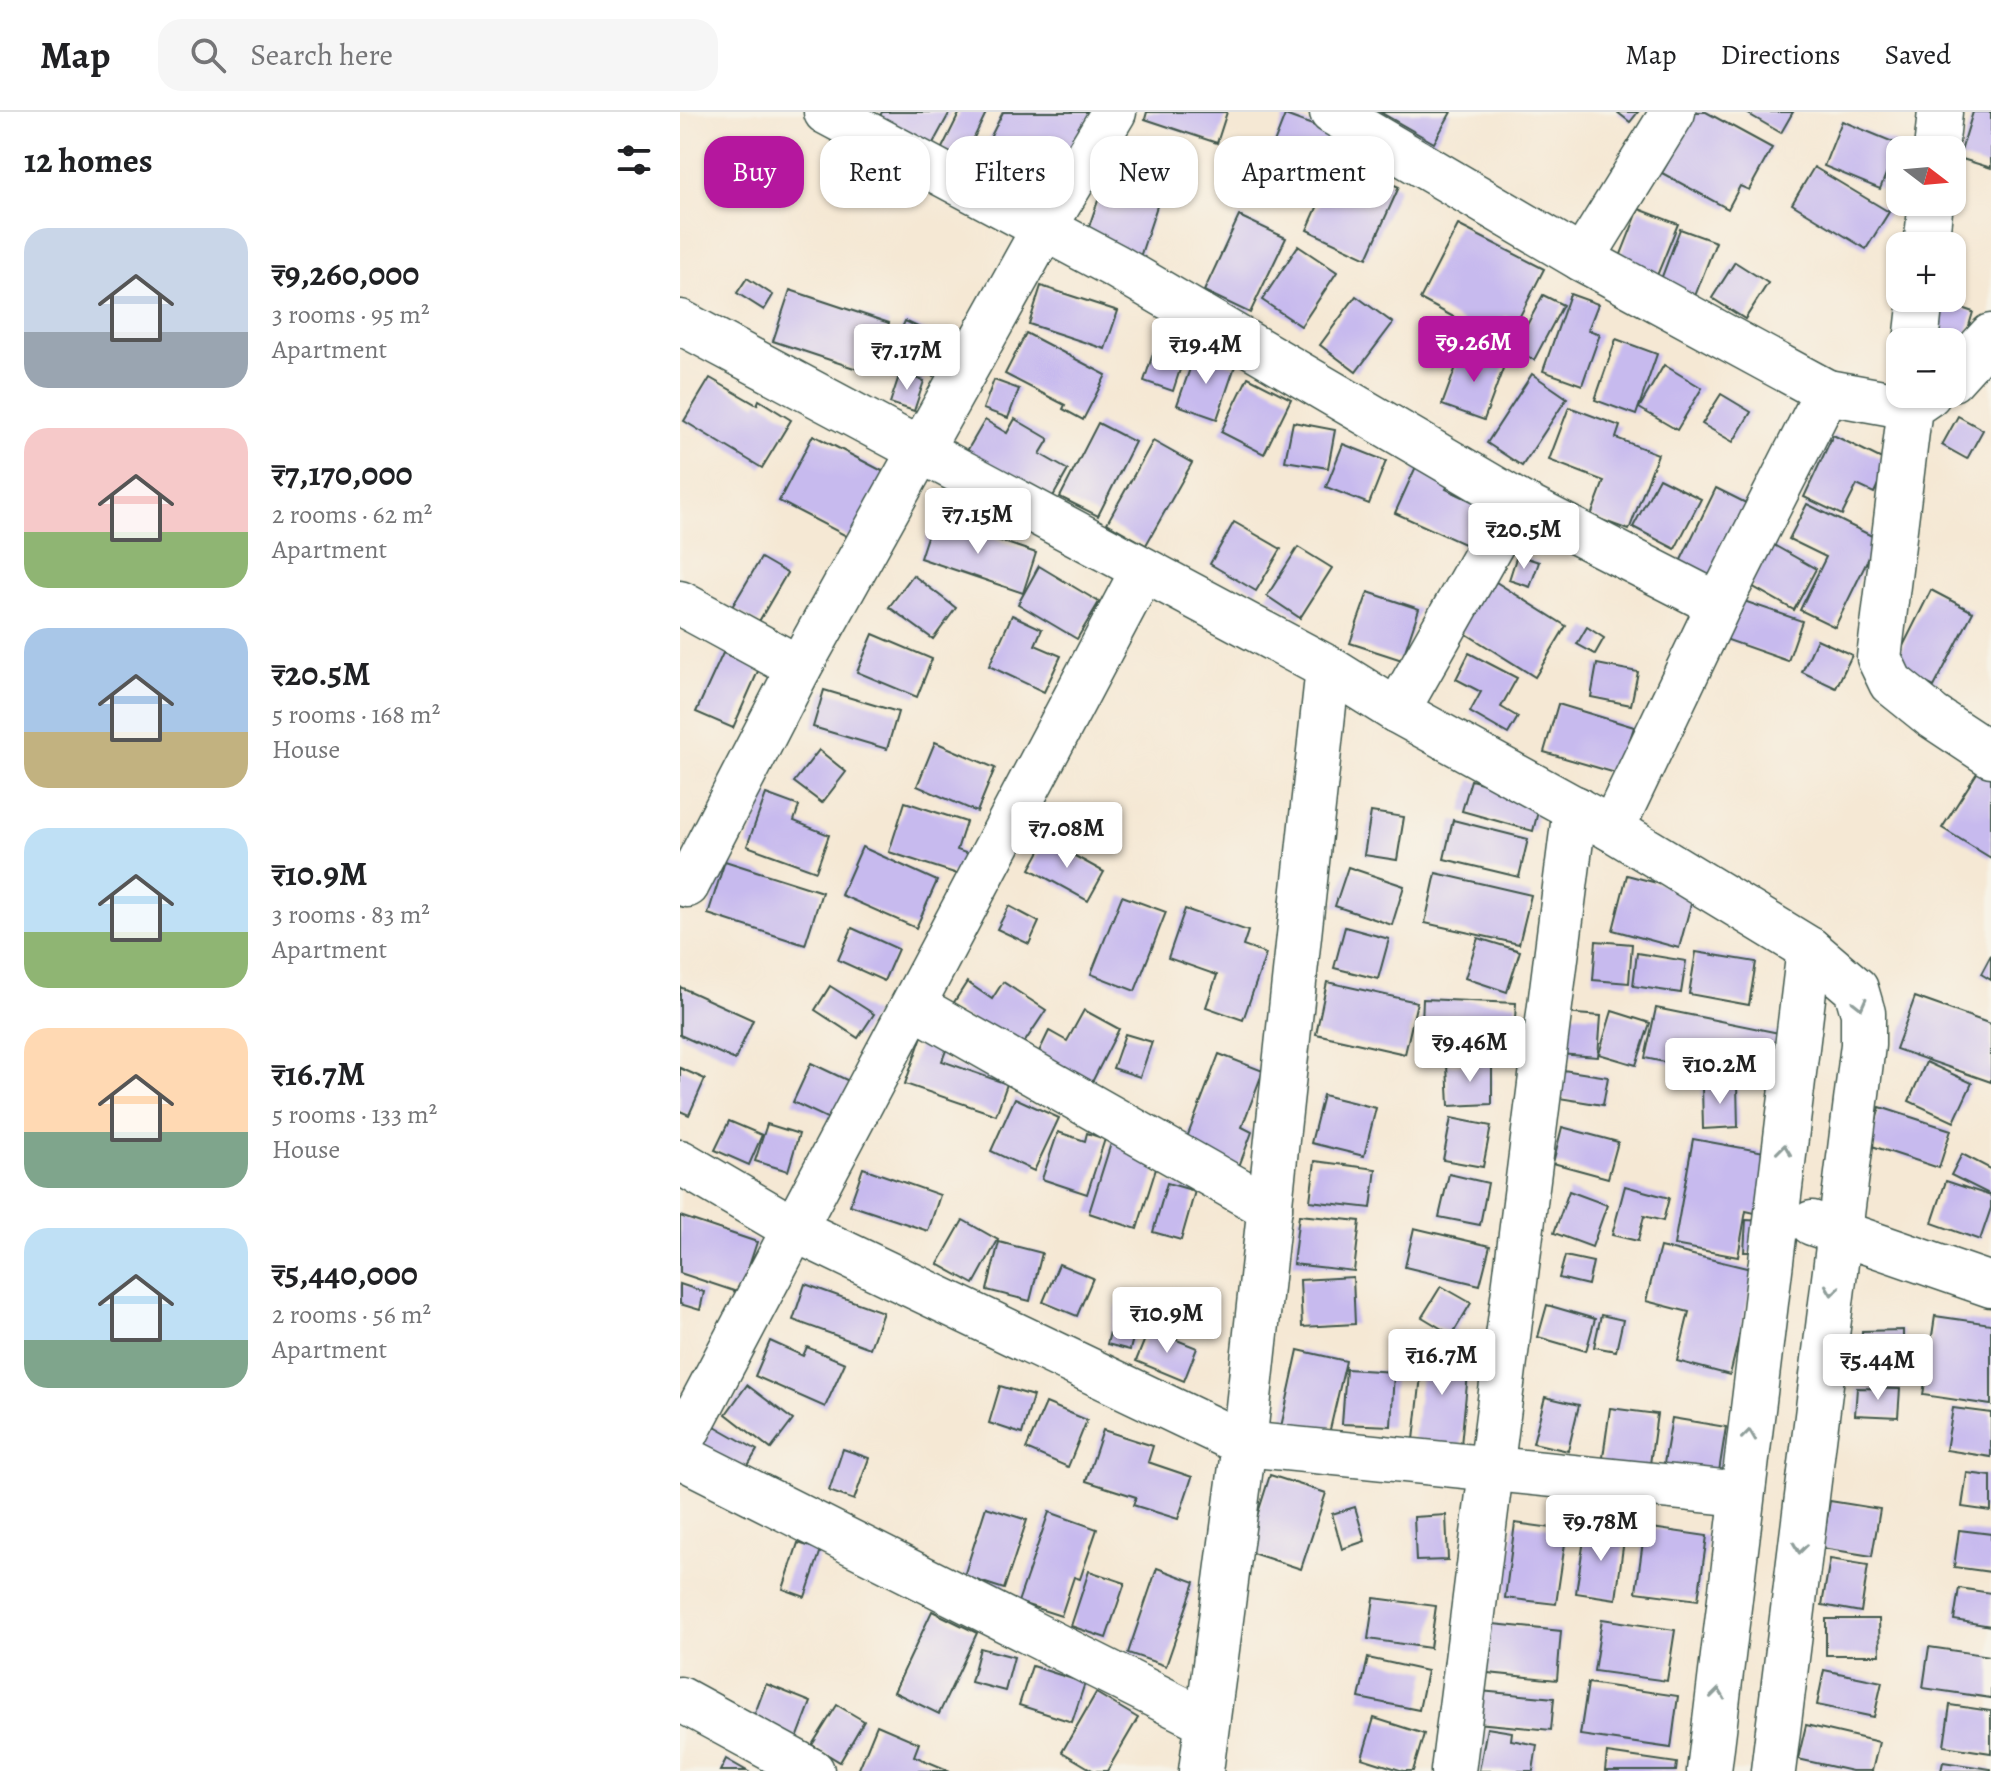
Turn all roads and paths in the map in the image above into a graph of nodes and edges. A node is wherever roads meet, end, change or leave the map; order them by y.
1 (826, 112) edge
2 (1114, 112) edge
3 (1332, 112) edge
4 (1673, 112) edge
5 (1940, 112) edge
6 (1937, 136) edge
7 (1043, 230) junction
8 (1582, 259) junction
9 (680, 322) edge
10 (1991, 336) edge
11 (1966, 364) edge
12 (1827, 392) junction
13 (1886, 396) edge
14 (1916, 408) edge
15 (922, 450) junction
16 (1516, 501) junction
17 (1143, 570) junction
18 (680, 603) edge
19 (1719, 605) junction
20 (799, 668) junction
21 (1328, 668) junction
22 (1397, 711) junction
23 (1991, 755) edge
24 (1575, 808) junction
25 (1612, 829) junction
26 (682, 888) edge
27 (1809, 949) junction
28 (914, 1006) junction
29 (680, 1162) edge
30 (1270, 1208) junction
31 (1777, 1210) junction
32 (796, 1230) junction
33 (1839, 1233) junction
34 (1991, 1285) edge
35 (1244, 1444) junction
36 (680, 1445) edge
37 (680, 1456) edge
38 (1491, 1469) junction
39 (1742, 1494) junction
40 (680, 1699) edge
41 (1206, 1721) junction
42 (812, 1771) edge
43 (1201, 1771) edge
44 (1453, 1771) edge
45 (1709, 1771) edge
46 (1773, 1771) edge

1 - 7 street
2 - 7 street
3 - 8 street
4 - 8 street
5 - 6 street
7 - 15 street
7 - 16 street
8 - 12 street
9 - 15 street
10 - 11 street
12 - 13 street
12 - 19 street
14 - 23 street
15 - 17 street
15 - 20 street
16 - 19 street
16 - 22 street
17 - 21 street
17 - 28 street
18 - 20 street
19 - 25 street
20 - 26 street
21 - 22 street
21 - 30 street
22 - 24 street
24 - 25 street
24 - 38 street
25 - 27 street
31 -> 27 street
27 -> 33 street
28 - 30 street
28 - 32 street
29 - 32 street
30 - 35 street
31 - 33 street
39 -> 31 street
32 - 35 street
32 - 36 street
33 - 34 street
33 -> 46 street
35 - 38 street
35 - 41 street
37 - 41 street
38 - 39 street
38 - 44 street
45 -> 39 street
40 - 42 street
41 - 43 street

